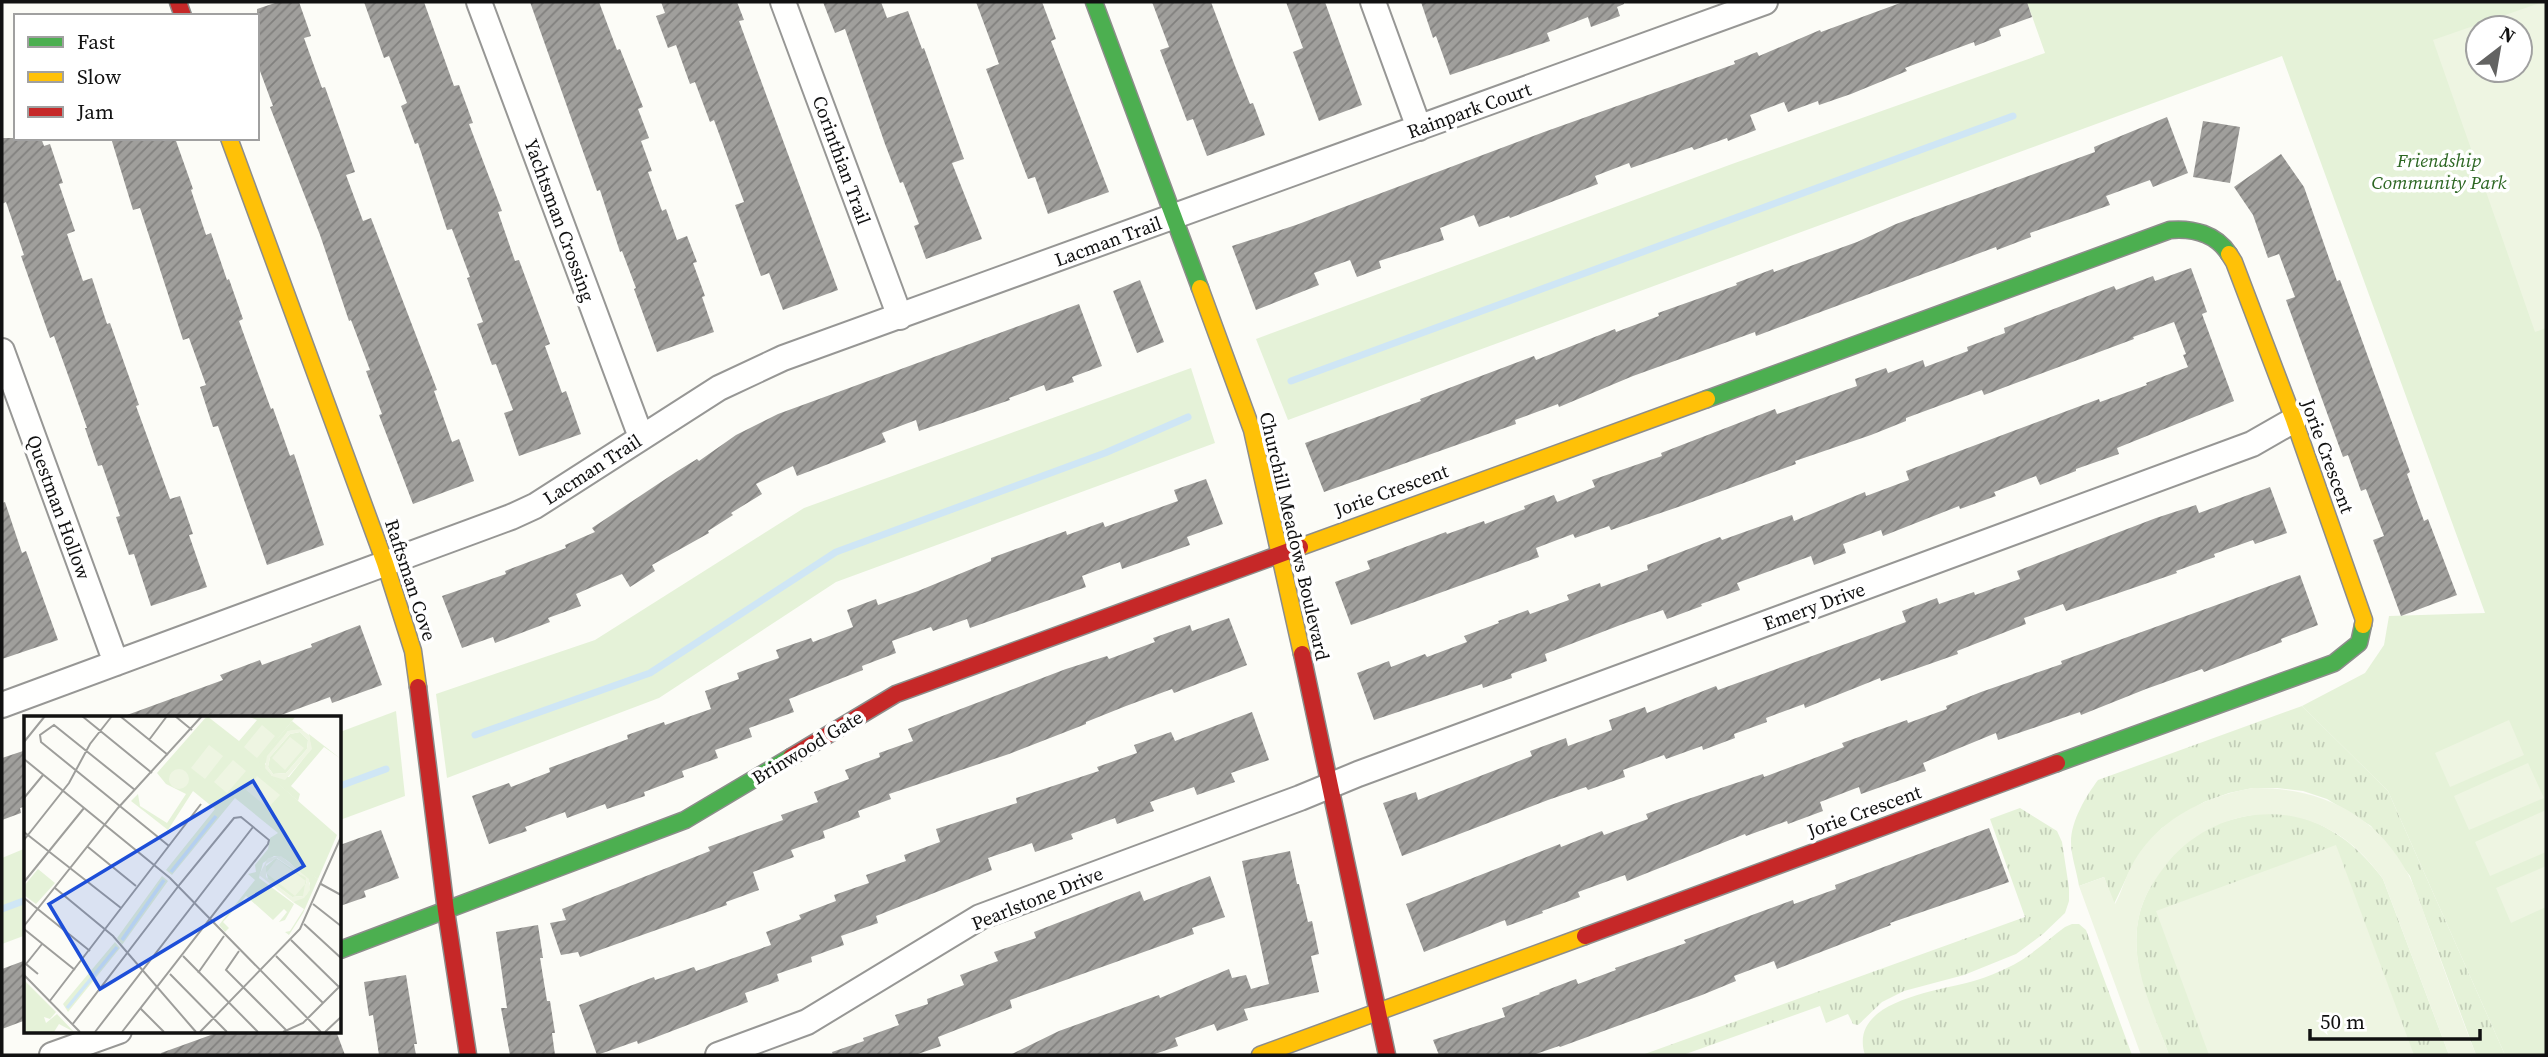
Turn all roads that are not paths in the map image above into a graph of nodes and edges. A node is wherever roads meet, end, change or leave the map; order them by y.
1 (479, 2) edge
2 (783, 2) edge
3 (1094, 2) edge
4 (1373, 2) edge
5 (1765, 2) edge
6 (1419, 128) junction
7 (230, 140) edge
8 (1173, 217) junction
9 (900, 317) junction
10 (2, 351) edge
11 (2294, 420) junction
12 (641, 437) junction
13 (1279, 553) junction
14 (385, 563) junction
15 (116, 663) junction
16 (2, 705) edge
17 (1331, 786) junction
18 (446, 911) junction
19 (341, 950) edge
20 (1379, 1013) junction
21 (116, 1032) edge
22 (52, 1055) edge
23 (468, 1055) edge
24 (718, 1055) edge
25 (1260, 1055) edge
26 (1387, 1055) edge

1 - 12 street, Yachtsman Crossing
2 - 9 street, Corinthian Trail
3 - 8 street, Churchill Meadows Boulevard
4 - 6 street
5 - 6 street, Rainpark Court
6 - 8 street, Rainpark Court
7 - 14 street, Raftsman Cove
8 - 9 street, Lacman Trail
8 - 13 street, Churchill Meadows Boulevard
9 - 12 street, Lacman Trail
10 - 15 street, Questman Hollow
11 - 13 street, Jorie Crescent
11 - 17 street, Emery Drive
11 - 20 street, Jorie Crescent
12 - 14 street, Lacman Trail
13 - 17 street, Churchill Meadows Boulevard
13 - 18 street, Brinwood Gate
14 - 15 street, Lacman Trail
14 - 18 street, Raftsman Cove
15 - 16 street, Lacman Trail
17 - 20 street, Churchill Meadows Boulevard
17 - 24 street, Pearlstone Drive
18 - 19 street, Brinwood Gate
18 - 23 street, Raftsman Cove
20 - 25 street, Jorie Crescent
20 - 26 street, Churchill Meadows Boulevard
21 - 22 street

